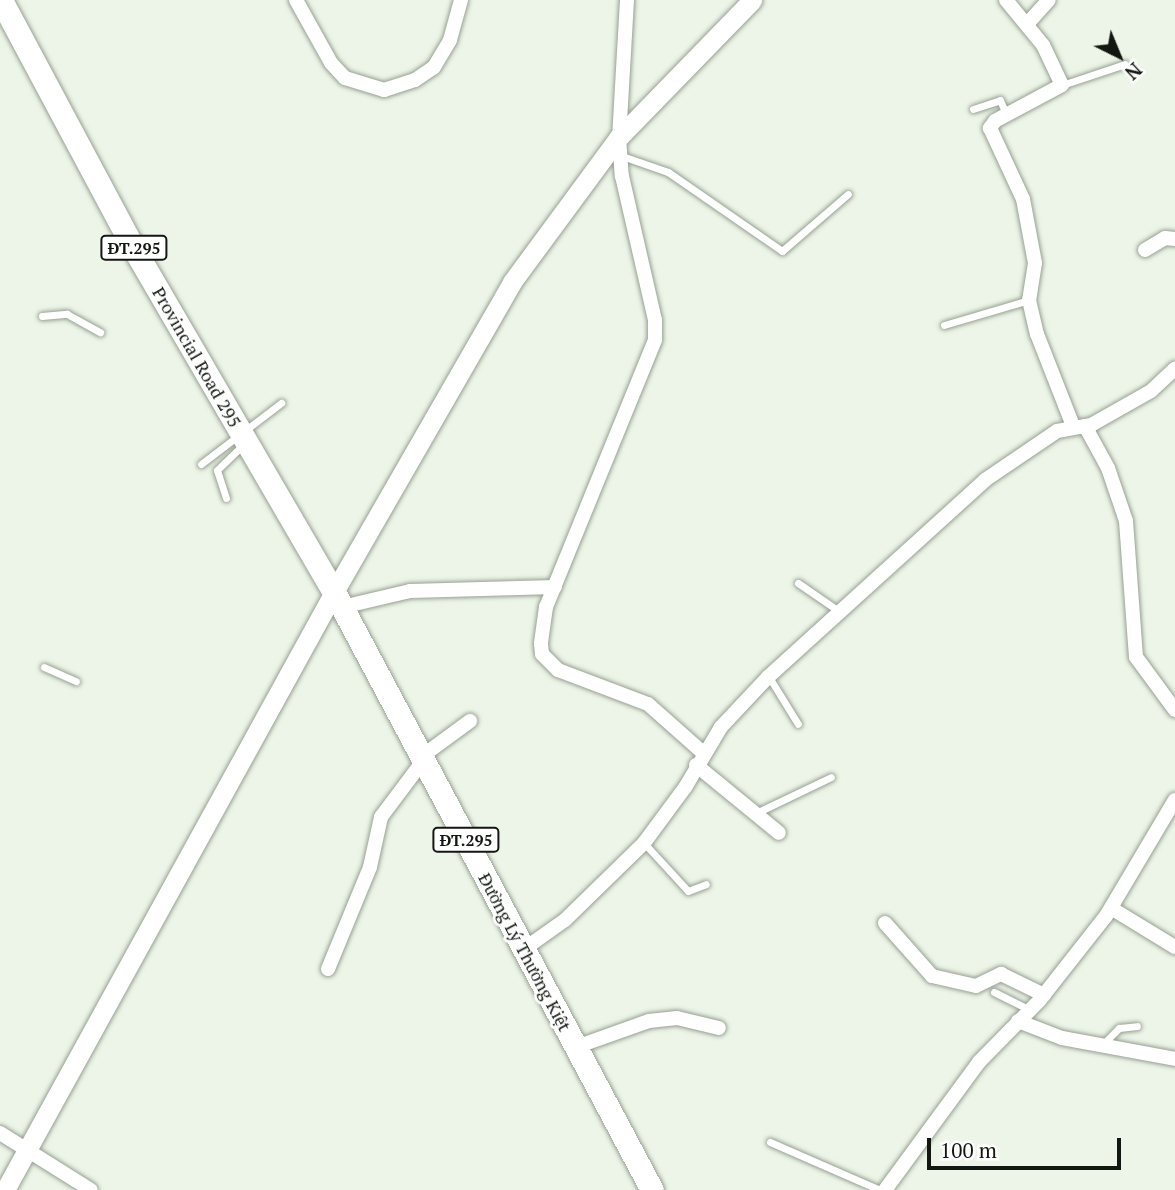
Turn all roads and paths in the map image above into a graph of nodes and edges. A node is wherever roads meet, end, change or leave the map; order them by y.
1 (1, 0) edge
2 (296, 0) edge
3 (461, 0) edge
4 (627, 0) edge
5 (752, 0) edge
6 (1006, 0) edge
7 (1049, 0) edge
8 (1028, 23) junction
9 (1125, 64) dead end
10 (1062, 85) junction
11 (973, 109) dead end
12 (1006, 114) junction
13 (620, 146) junction
14 (848, 194) dead end
15 (1175, 239) edge
16 (1145, 250) dead end
17 (1029, 300) junction
18 (42, 316) dead end
19 (944, 324) dead end
20 (100, 332) dead end
21 (1175, 369) edge
22 (281, 403) dead end
23 (1079, 426) junction
24 (244, 438) junction
25 (201, 464) dead end
26 (276, 492) joint
27 (226, 498) dead end
28 (798, 583) dead end
29 (555, 586) junction
30 (338, 600) junction
31 (841, 612) junction
32 (44, 667) dead end
33 (768, 677) junction
34 (76, 681) dead end
35 (1175, 710) edge
36 (470, 721) dead end
37 (798, 724) dead end
38 (699, 758) junction
39 (422, 759) junction
40 (831, 777) dead end
41 (1175, 800) edge
42 (756, 813) junction
43 (779, 833) dead end
44 (644, 843) junction
45 (706, 884) dead end
46 (1111, 908) junction
47 (885, 923) dead end
48 (1175, 947) edge
49 (524, 949) junction
50 (328, 969) dead end
51 (994, 992) dead end
52 (1044, 995) junction
53 (1030, 1010) junction
54 (1018, 1021) junction
55 (1138, 1026) dead end
56 (719, 1028) dead end
57 (1102, 1045) junction
58 (576, 1047) junction
59 (1175, 1059) edge
60 (0, 1133) edge
61 (770, 1142) dead end
62 (27, 1150) junction
63 (644, 1187) edge
64 (5, 1190) edge
65 (91, 1190) edge
66 (883, 1190) edge

1 - 24 main road, Provincial Road 295 / ĐT.295
2 - 3 street
4 - 13 street
5 - 13 street
6 - 8 street
7 - 8 street
8 - 10 street
9 - 10 lane
10 - 12 street
11 - 12 lane
12 - 17 street
13 - 14 lane
13 - 29 street
13 - 30 street
15 - 16 street
17 - 19 lane
17 - 23 street
18 - 20 lane
21 - 23 street
22 - 24 lane
23 - 31 street
23 - 35 street
24 - 25 lane
24 - 26 main road, Provincial Road 295 / ĐT.295
24 - 27 lane
26 - 30 main road, Đường Lý Thường Kiệt / ĐT.295
28 - 31 lane
29 - 30 street
29 - 38 street
30 - 39 main road, Đường Lý Thường Kiệt / ĐT.295
30 - 62 street
31 - 33 street
32 - 34 lane
33 - 37 lane
33 - 38 street
36 - 39 street
38 - 42 street
38 - 44 street
39 - 49 main road, Đường Lý Thường Kiệt / ĐT.295
39 - 50 street
40 - 42 lane
41 - 46 street
42 - 43 street
44 - 45 lane
44 - 49 street
46 - 48 street
46 - 52 street
47 - 52 street
49 - 58 main road, Đường Lý Thường Kiệt / ĐT.295
51 - 53 lane
52 - 53 street
53 - 54 street
54 - 57 street
54 - 66 street
55 - 57 lane
56 - 58 street
57 - 59 street
58 - 63 main road, Đường Lý Thường Kiệt / ĐT.295
60 - 62 street
61 - 66 lane
62 - 64 street
62 - 65 street

